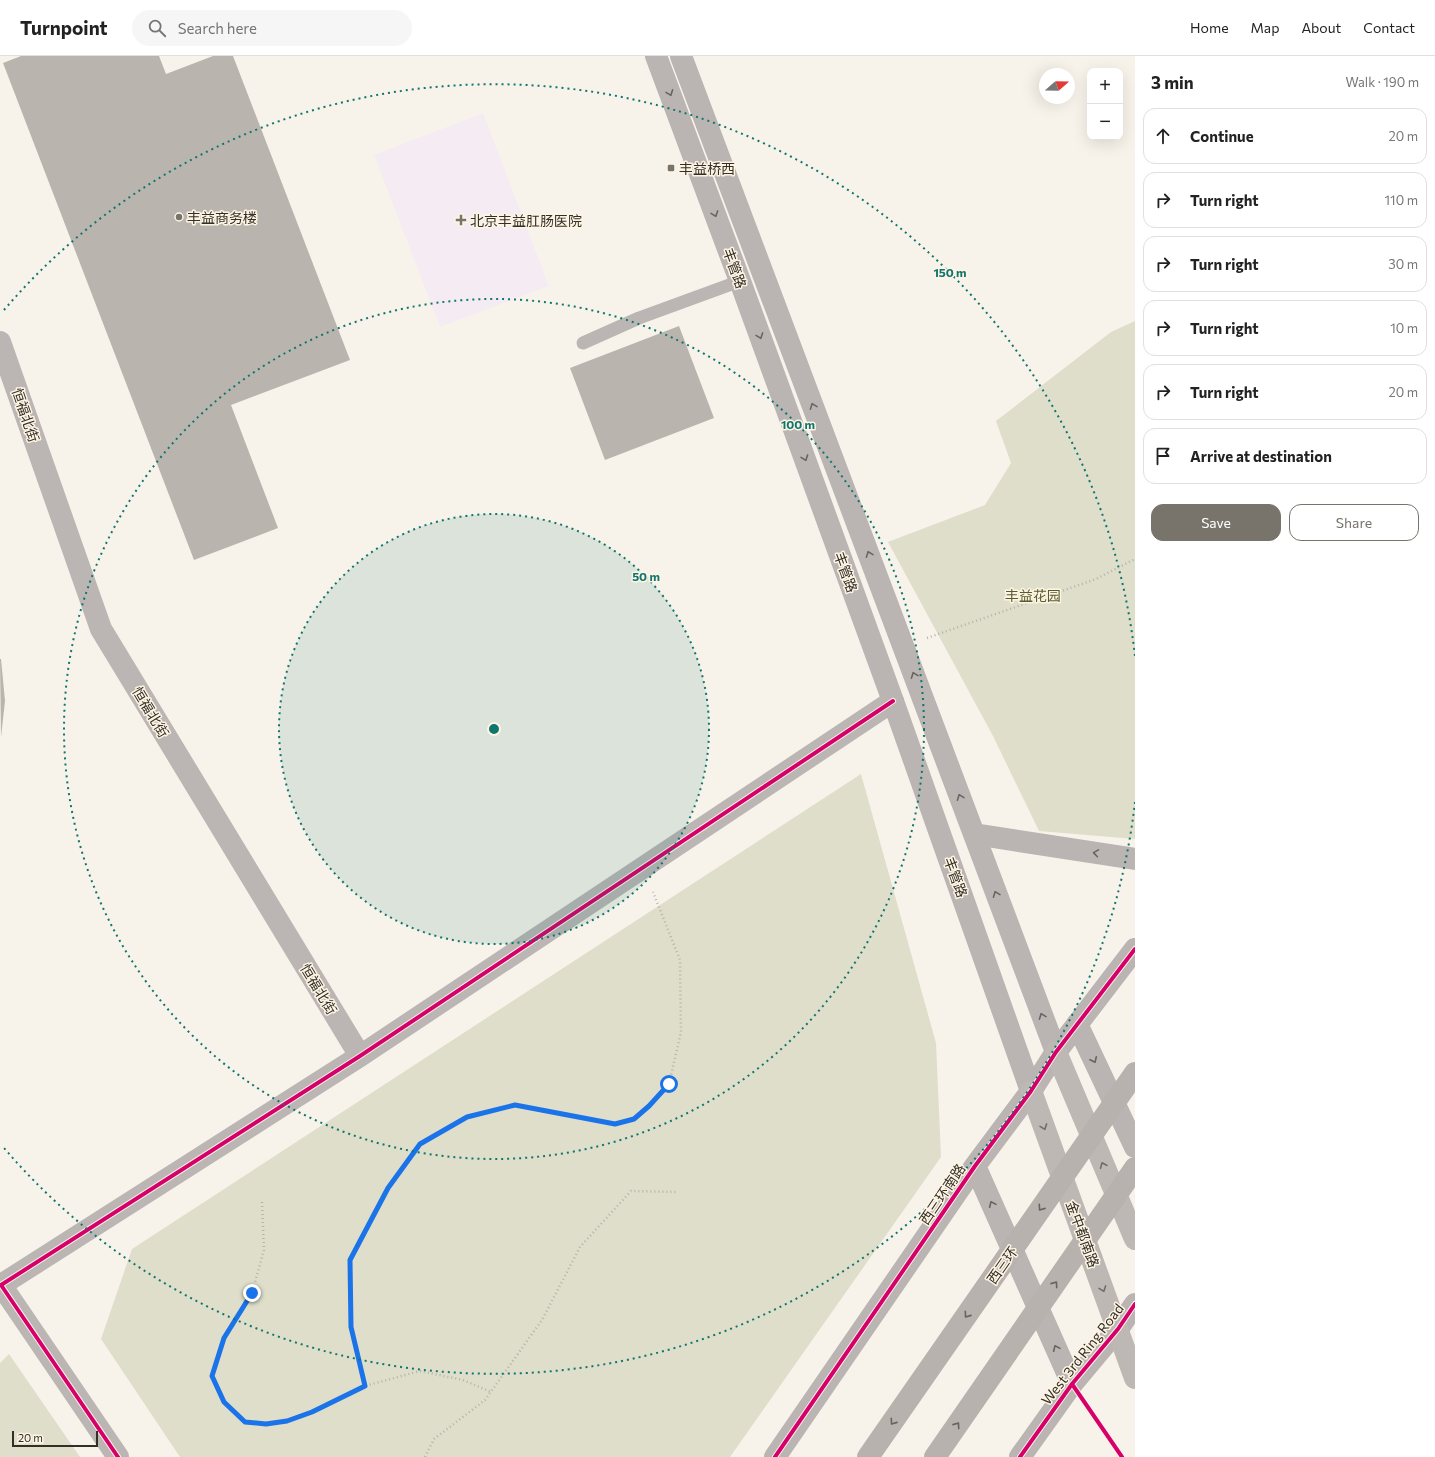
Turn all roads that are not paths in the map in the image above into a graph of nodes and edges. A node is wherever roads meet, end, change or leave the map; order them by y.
1 (656, 56) edge
2 (681, 56) edge
3 (740, 281) junction
4 (0, 342) edge
5 (583, 343) dead end
6 (893, 701) junction
7 (974, 834) junction
8 (1135, 860) edge
9 (1135, 949) edge
10 (1077, 1024) junction
11 (1056, 1052) junction
12 (360, 1056) junction
13 (1135, 1073) edge
14 (1031, 1091) junction
15 (1135, 1147) edge
16 (975, 1166) junction
17 (1135, 1168) edge
18 (1135, 1240) edge
19 (0, 1284) edge
20 (1135, 1304) edge
21 (1118, 1329) junction
22 (1135, 1378) edge
23 (1072, 1384) junction
24 (118, 1457) edge
25 (775, 1457) edge
26 (868, 1457) edge
27 (935, 1457) edge
28 (1020, 1457) edge

1 -> 3 street, 丰管路
7 -> 2 street, 丰管路
3 - 5 lane
3 -> 6 street, 丰管路
4 - 12 street, 恒福北街
6 - 12 street
6 - 14 street, 丰管路
8 -> 7 street
11 -> 7 street, 丰管路
9 - 10 street, 西三环南路
10 - 11 street, 西三环南路
10 -> 15 street
11 - 14 street, 西三环南路
18 -> 11 main road
12 - 19 street
13 -> 26 highway, 西三环
14 - 16 street, 西三环南路
14 -> 21 main road, 金中都南路
23 -> 16 street
16 - 25 street, 西三环南路
27 -> 17 highway
19 - 24 street
20 - 21 street, West 3rd Ring Road
21 - 22 main road, 金中都南路
21 - 23 street, West 3rd Ring Road
23 - 28 street, West 3rd Ring Road

